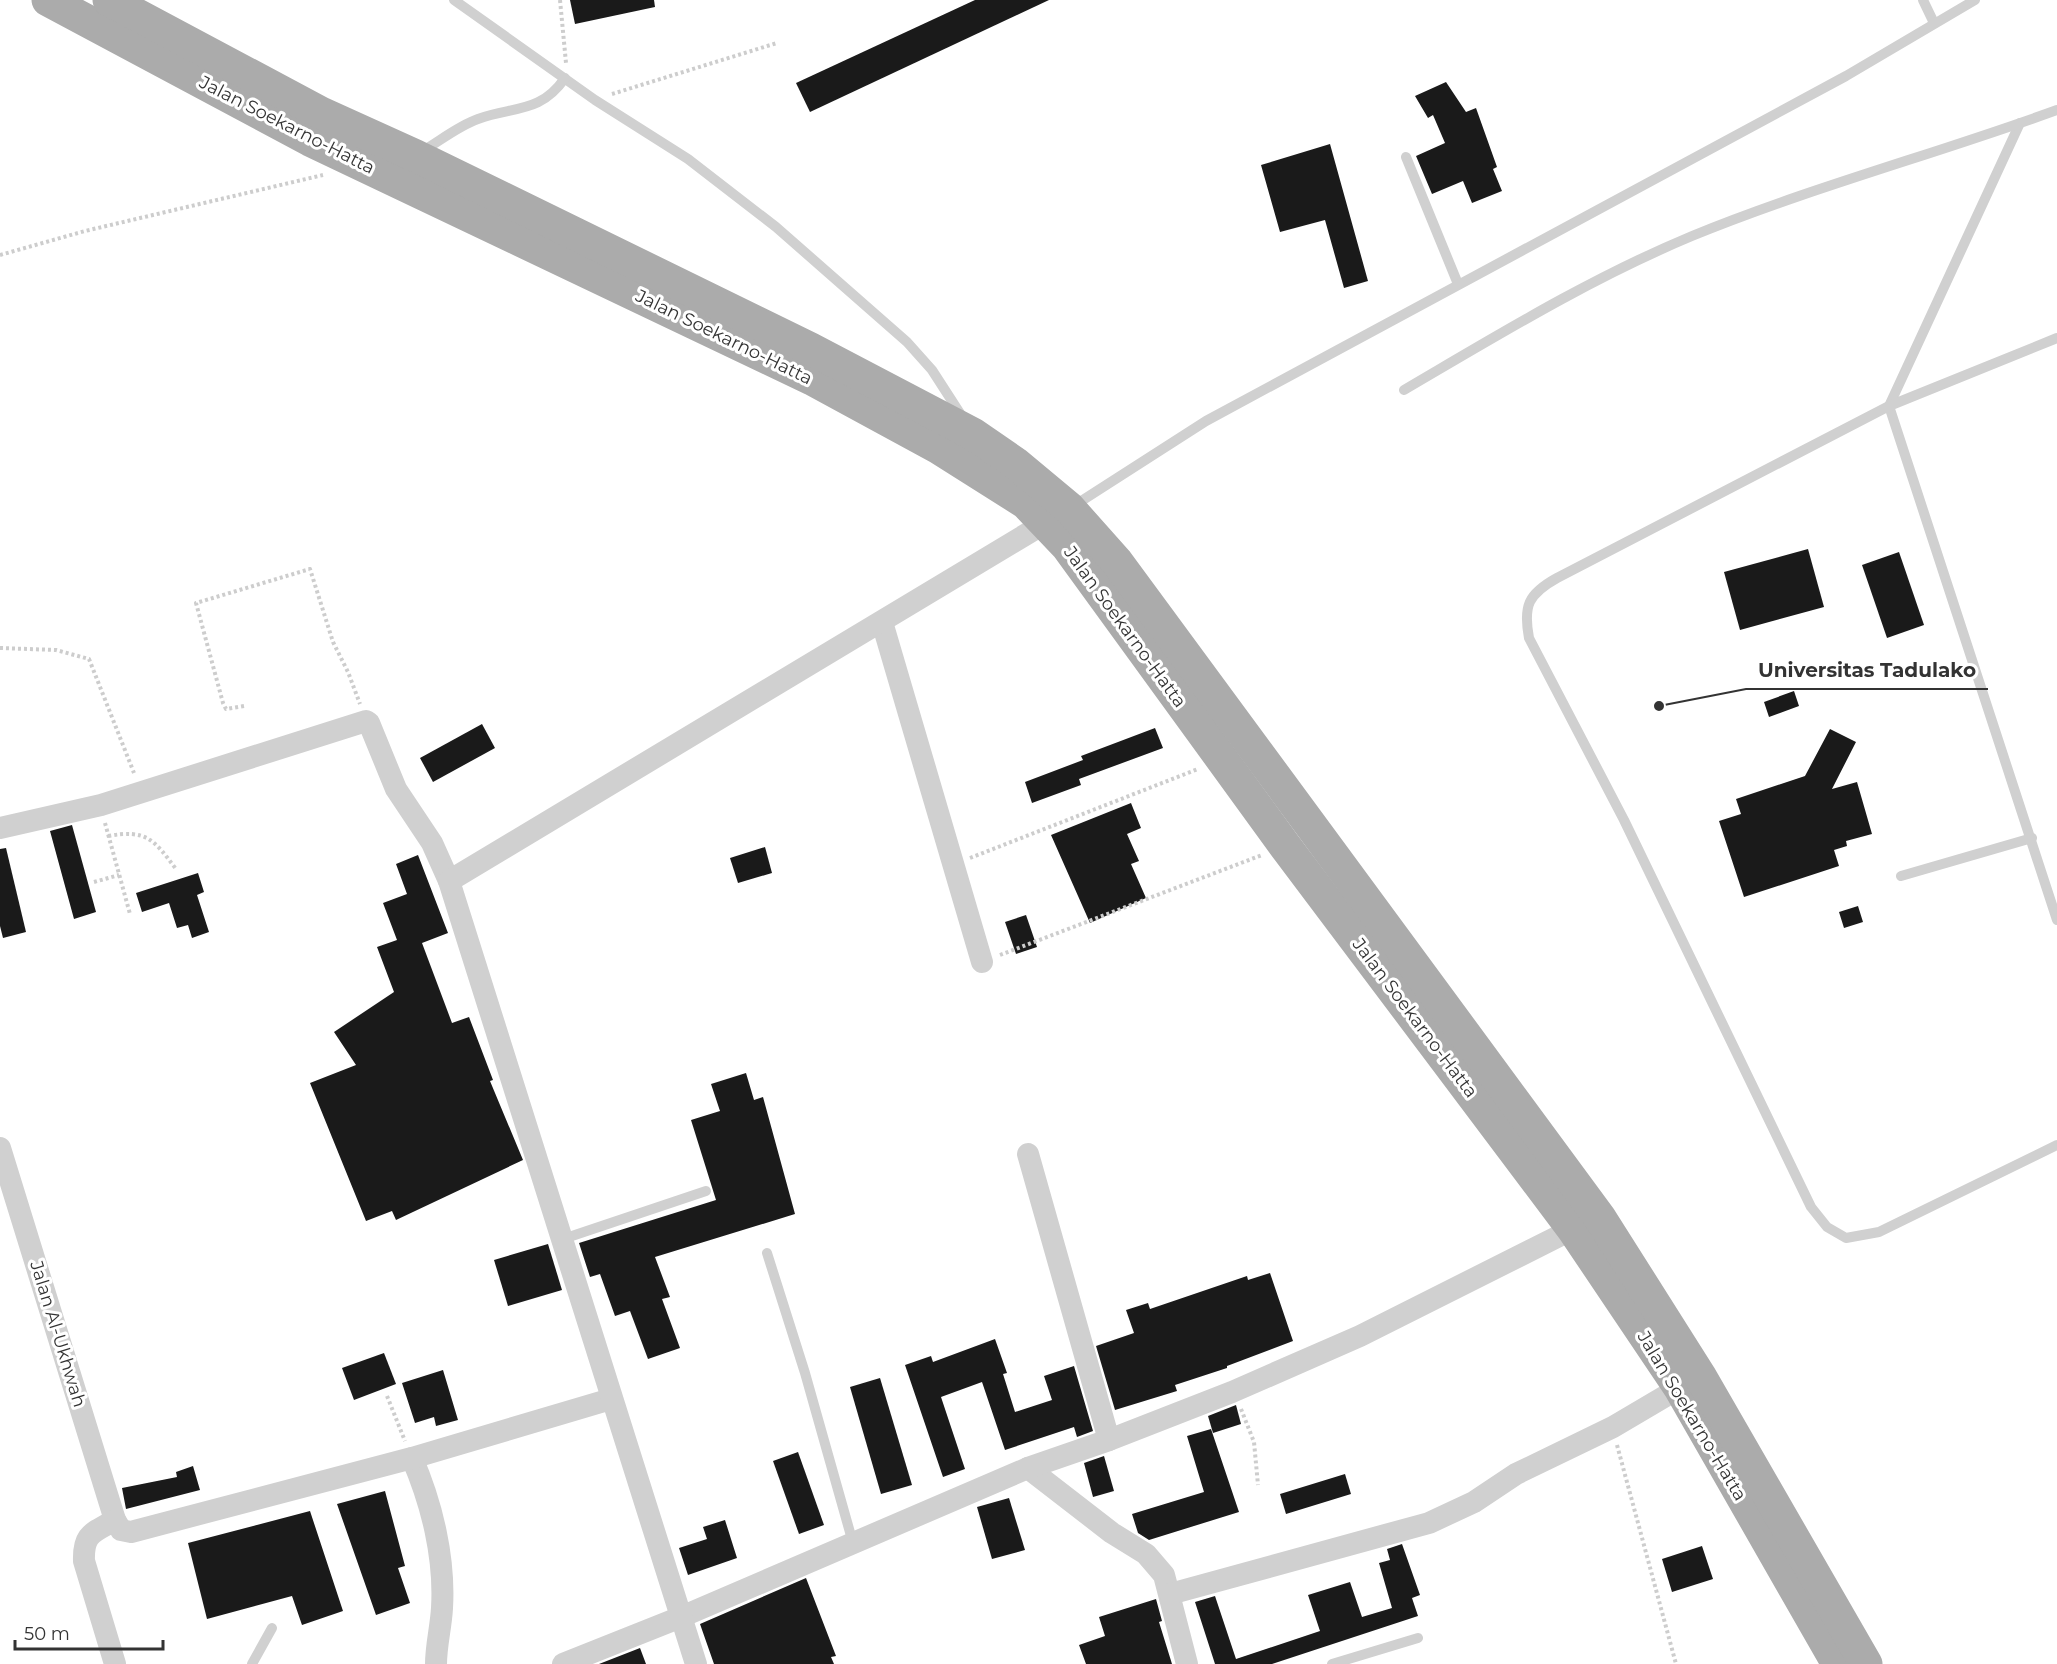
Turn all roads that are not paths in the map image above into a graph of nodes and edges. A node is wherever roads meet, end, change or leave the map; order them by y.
1 (48, 0) edge
2 (109, 0) edge
3 (454, 0) edge
4 (1923, 0) edge
5 (1975, 0) edge
6 (1934, 23) junction
7 (565, 78) junction
8 (2057, 110) edge
9 (2020, 123) junction
10 (416, 156) junction
11 (1406, 157) dead end
12 (434, 181) junction
13 (1458, 284) junction
14 (2057, 338) edge
15 (1404, 390) dead end
16 (1889, 406) junction
17 (973, 434) junction
18 (1058, 515) junction
19 (882, 622) junction
20 (0, 828) edge
21 (2032, 838) junction
22 (1901, 876) dead end
23 (449, 881) junction
24 (2057, 920) edge
25 (982, 962) road end
26 (2057, 1145) edge
27 (0, 1148) edge
28 (1028, 1154) dead end
29 (706, 1191) dead end
30 (1573, 1229) junction
31 (563, 1239) junction
32 (767, 1253) dead end
33 (1690, 1382) junction
34 (611, 1399) junction
35 (1109, 1440) junction
36 (412, 1458) junction
37 (1028, 1468) junction
38 (115, 1520) junction
39 (853, 1543) junction
40 (1170, 1594) junction
41 (681, 1617) junction
42 (272, 1628) dead end
43 (1418, 1638) dead end
44 (115, 1664) edge
45 (252, 1664) edge
46 (436, 1664) edge
47 (563, 1664) edge
48 (696, 1664) edge
49 (1187, 1664) edge
50 (1332, 1664) edge
51 (1838, 1664) edge
52 (1866, 1664) edge

1 - 12 main road, Jalan Soekarno-Hatta
2 - 10 main road, Jalan Soekarno-Hatta
3 - 7 lane
4 - 6 lane
5 - 6 lane
6 - 13 lane
7 - 10 lane
7 - 17 lane
8 - 9 lane
9 - 15 lane
9 - 16 lane
10 - 12 main road, Jalan Soekarno-Hatta
11 - 13 lane
12 - 17 main road, Jalan Soekarno-Hatta
12 - 18 main road, Jalan Soekarno-Hatta
13 - 18 lane
14 - 16 lane
16 - 21 lane
16 - 26 lane
17 - 18 main road, Jalan Soekarno-Hatta
18 - 19 street
18 - 30 main road, Jalan Soekarno-Hatta
18 - 33 main road, Jalan Soekarno-Hatta
19 - 23 street
19 - 25 street
20 - 23 street
21 - 22 lane
21 - 24 lane
23 - 31 street
27 - 38 street, Jalan Al-Ukhwah
28 - 35 street
29 - 31 lane
30 - 33 main road, Jalan Soekarno-Hatta
30 - 35 street
31 - 34 street
32 - 39 lane
33 - 40 street
33 - 51 main road, Jalan Soekarno-Hatta
33 - 52 main road, Jalan Soekarno-Hatta
34 - 36 street
34 - 41 street
35 - 37 street
36 - 38 street
36 - 46 street
37 - 39 street
37 - 40 street
38 - 44 street
39 - 41 street
40 - 49 street
41 - 47 street
41 - 48 street
42 - 45 lane
43 - 50 lane

